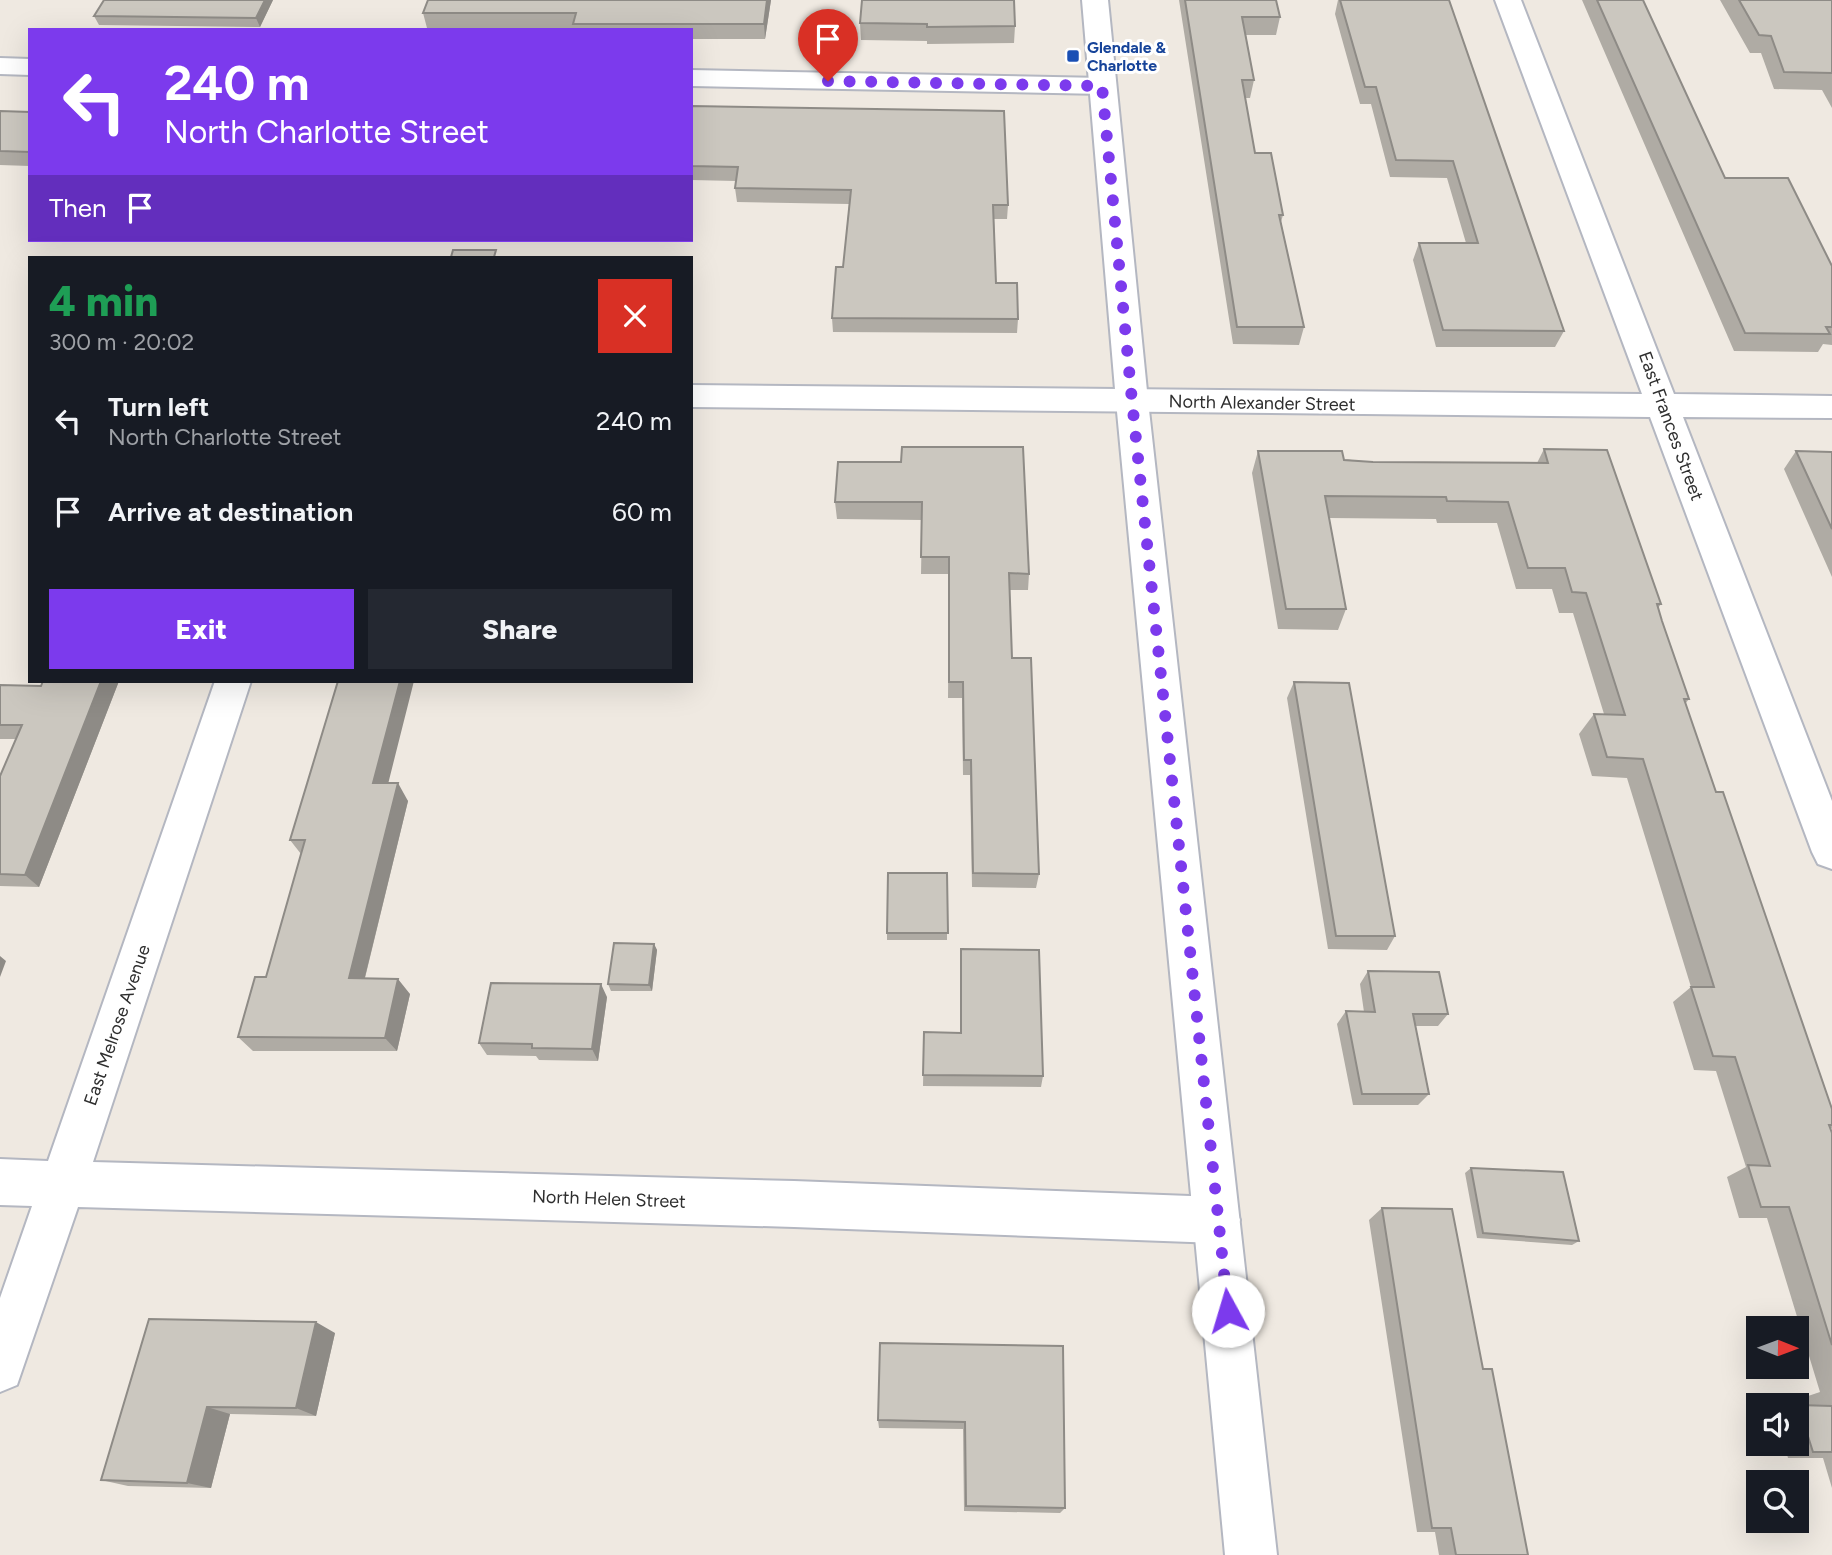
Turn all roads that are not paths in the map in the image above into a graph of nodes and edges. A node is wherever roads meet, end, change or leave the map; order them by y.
1 (1094, 0) edge
2 (1508, 0) edge
3 (0, 66) edge
4 (28, 67) edge
5 (693, 78) edge
6 (1102, 86) junction
7 (693, 396) edge
8 (1132, 401) junction
9 (1664, 407) junction
10 (1832, 407) edge
11 (232, 683) edge
12 (1832, 852) edge
13 (0, 1182) edge
14 (64, 1184) junction
15 (1217, 1220) junction
16 (0, 1368) edge
17 (1251, 1555) edge

1 - 6 street
2 - 9 street, East Frances Street
3 - 4 street
5 - 6 street
6 - 8 street
7 - 8 street, North Alexander Street
8 - 9 street, North Alexander Street
8 - 15 street
9 - 10 street, North Alexander Street
9 - 12 street, East Frances Street
11 - 14 street, East Melrose Avenue
13 - 14 street, North Helen Street
14 - 15 street, North Helen Street
14 - 16 street, East Melrose Avenue
15 - 17 street

